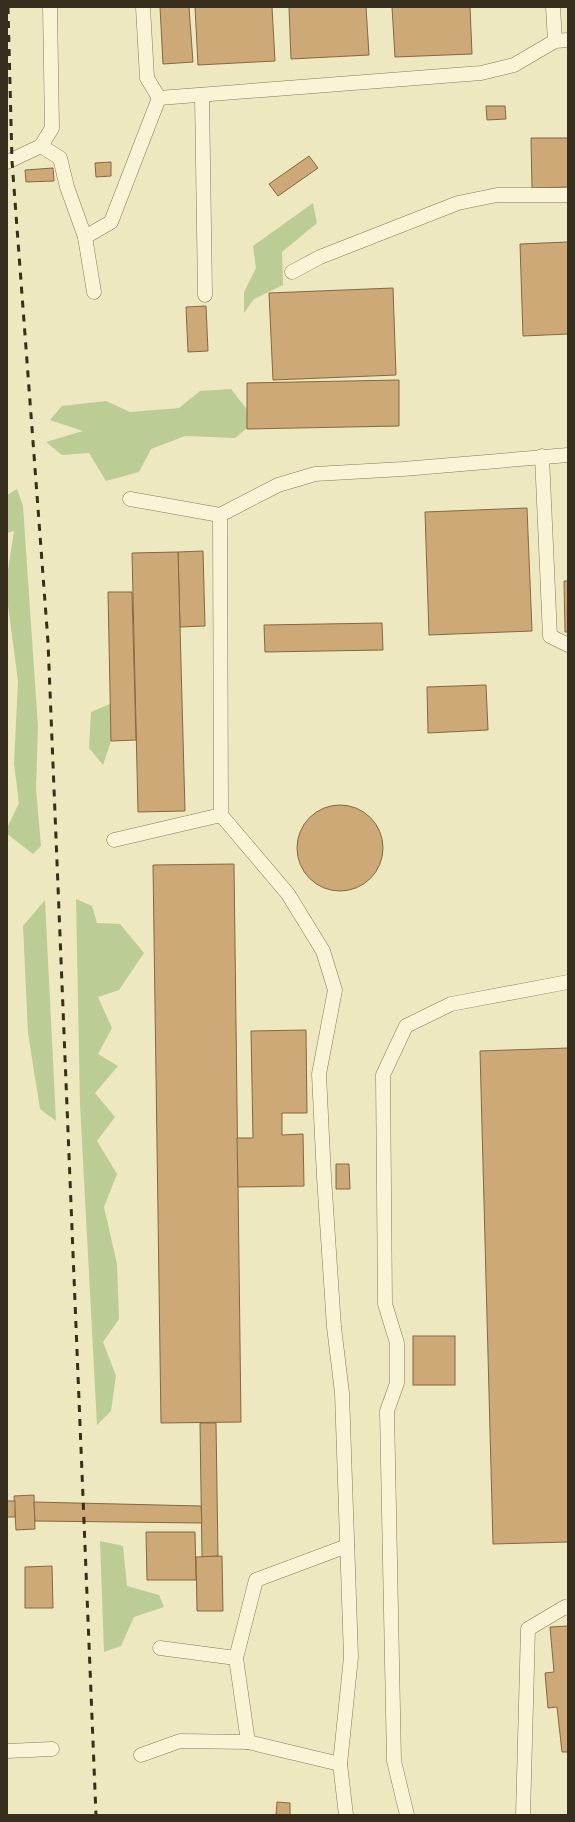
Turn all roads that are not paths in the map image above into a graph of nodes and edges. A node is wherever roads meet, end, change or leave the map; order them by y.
1 (50, 7) edge
2 (144, 7) edge
3 (553, 7) edge
4 (562, 41) edge
5 (202, 95) junction
6 (159, 98) junction
7 (41, 146) junction
8 (7, 162) edge
9 (568, 195) edge
10 (85, 237) junction
11 (292, 272) dead end
12 (94, 292) dead end
13 (205, 295) dead end
14 (568, 455) edge
15 (542, 456) junction
16 (130, 499) dead end
17 (220, 514) junction
18 (568, 645) edge
19 (221, 816) junction
20 (114, 840) dead end
21 (568, 982) edge
22 (347, 1546) junction
23 (568, 1608) edge
24 (160, 1648) dead end
25 (236, 1658) junction
26 (248, 1742) junction
27 (52, 1749) dead end
28 (7, 1751) edge
29 (141, 1755) dead end
30 (340, 1764) junction
31 (346, 1815) edge
32 (407, 1815) edge
33 (523, 1815) edge

1 - 7 lane
2 - 6 lane
3 - 4 lane
4 - 5 lane
5 - 6 lane
5 - 13 lane
6 - 10 lane
7 - 8 lane
7 - 10 lane
9 - 11 lane
10 - 12 lane
14 - 15 lane
15 - 17 lane
15 - 18 lane
16 - 17 lane
17 - 19 lane
19 - 20 lane
19 - 22 lane
21 - 32 lane
22 - 25 lane
22 - 30 lane
23 - 33 lane
24 - 25 lane
25 - 26 lane
26 - 29 lane
26 - 30 lane
27 - 28 lane
30 - 31 lane

